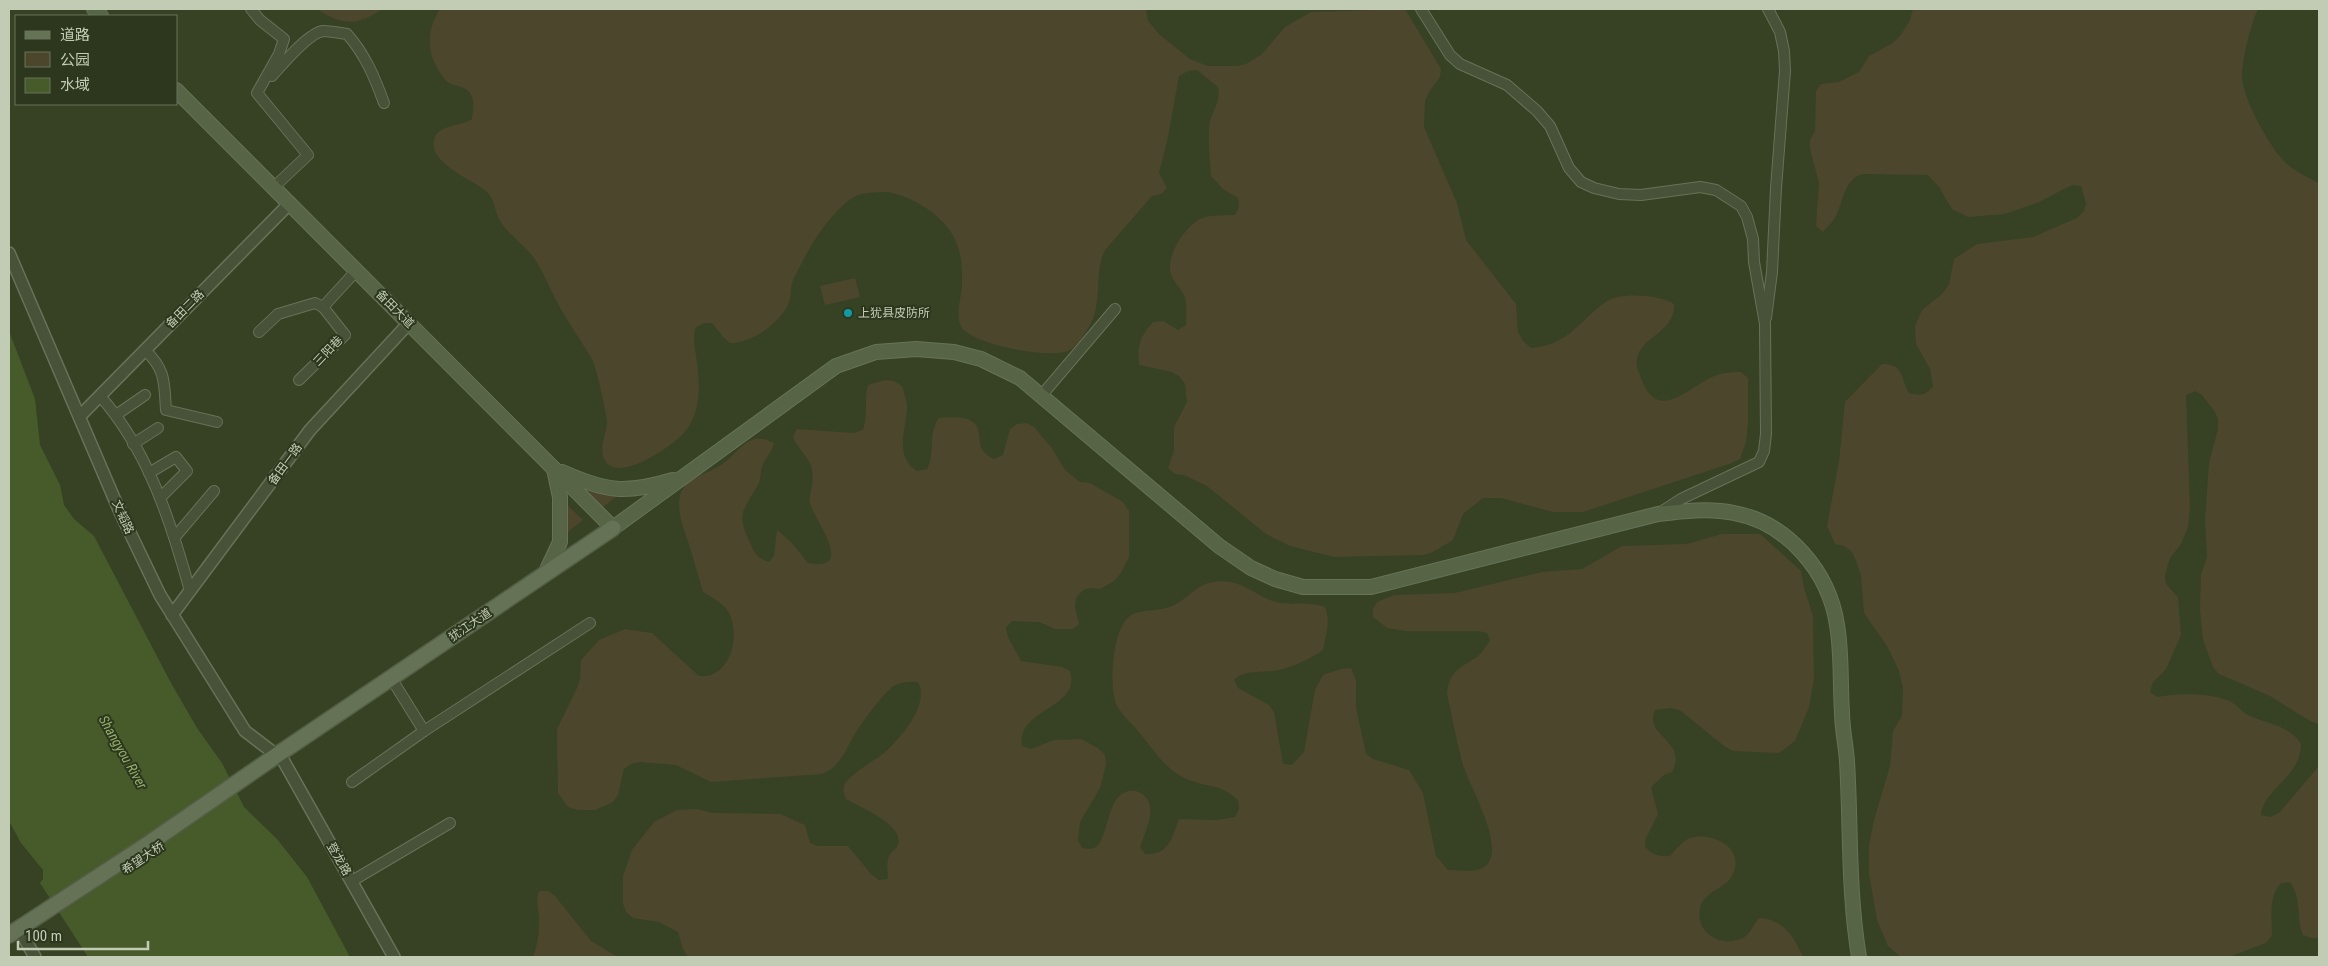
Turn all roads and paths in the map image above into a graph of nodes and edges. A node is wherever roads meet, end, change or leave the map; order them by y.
1 (251, 9) edge
2 (1420, 9) edge
3 (1768, 9) edge
4 (261, 88) junction
5 (178, 92) edge
6 (384, 103) dead end
7 (274, 187) junction
8 (290, 203) junction
9 (9, 253) edge
10 (356, 270) junction
11 (323, 307) junction
12 (1115, 309) dead end
13 (410, 323) junction
14 (1765, 324) junction
15 (259, 332) dead end
16 (145, 350) junction
17 (299, 380) dead end
18 (145, 395) dead end
19 (100, 396) junction
20 (1041, 396) junction
21 (116, 415) junction
22 (80, 416) junction
23 (217, 422) dead end
24 (158, 428) dead end
25 (133, 444) junction
26 (554, 469) junction
27 (149, 472) junction
28 (684, 476) junction
29 (214, 491) dead end
30 (160, 498) junction
31 (1658, 514) junction
32 (613, 528) junction
33 (175, 537) junction
34 (545, 574) junction
35 (190, 591) junction
36 (172, 615) junction
37 (590, 623) dead end
38 (391, 678) junction
39 (424, 732) junction
40 (280, 758) junction
41 (258, 773) joint
42 (352, 782) dead end
43 (450, 823) dead end
44 (352, 882) junction
45 (17, 933) edge
46 (9, 945) edge
47 (35, 957) edge
48 (394, 957) edge
49 (1859, 957) edge

1 - 4 street
2 - 14 street
3 - 14 street
4 - 6 street
4 - 7 street
5 - 7 main road, 备田大道
7 - 8 main road, 备田大道
8 - 10 main road, 备田大道
8 - 16 street, 备田二路
9 - 22 street, 文韬路
10 - 11 street
10 - 13 main road, 备田大道
11 - 15 street
11 - 17 street, 三阳巷
12 - 20 street
13 - 26 main road, 备田大道
13 - 35 street, 备田一路
14 - 31 street
16 - 19 street, 备田二路
16 - 23 street
18 - 21 street
19 - 21 street
19 - 22 street, 备田二路
20 - 28 main road
20 - 31 main road
21 - 25 street
22 - 36 street, 文韬路
24 - 25 street
25 - 27 street
26 - 28 main road
26 - 32 main road, 备田大道
26 - 34 main road
27 - 30 street
27 - 30 street
28 - 32 main road
29 - 33 street
30 - 33 street
31 - 49 main road
32 - 34 main road, 犹江大道
33 - 35 street
34 - 38 main road, 犹江大道
35 - 36 street, 备田一路
36 - 40 street, 文韬路
37 - 39 street
38 - 39 street
38 - 40 main road, 犹江大道
39 - 42 street
40 - 41 main road, 犹江大道
40 - 44 street, 登龙路
41 - 45 main road, 希望大桥
43 - 44 street
44 - 48 street, 登龙路
45 - 46 main road
45 - 47 street

